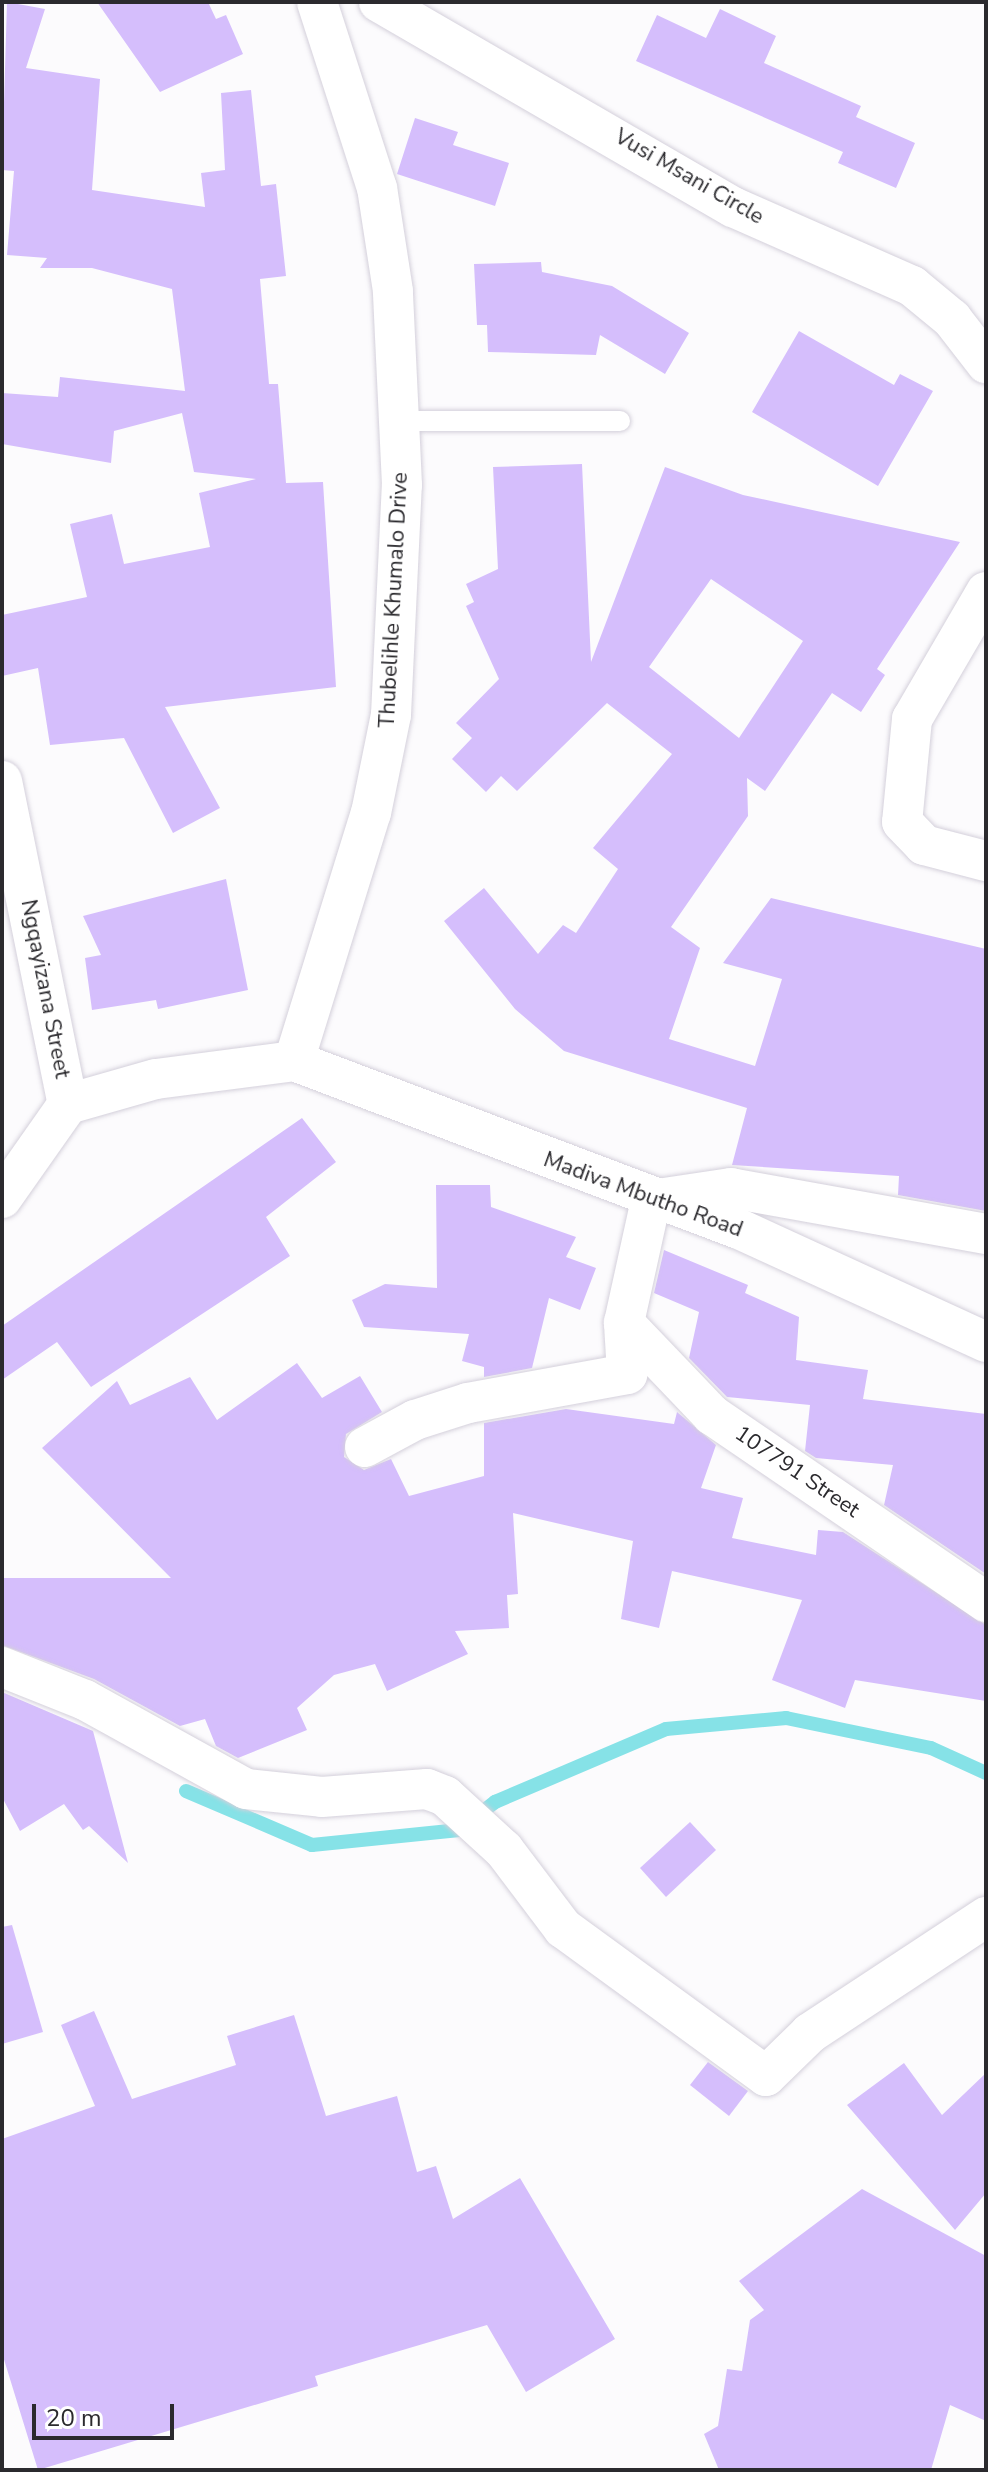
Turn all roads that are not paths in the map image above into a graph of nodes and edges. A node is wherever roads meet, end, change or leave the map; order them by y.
1 (317, 2) edge
2 (379, 2) edge
3 (986, 363) edge
4 (399, 421) junction
5 (620, 421) dead end
6 (986, 592) edge
7 (2, 781) edge
8 (986, 861) edge
9 (294, 1061) junction
10 (68, 1104) junction
11 (2, 1198) edge
12 (651, 1200) junction
13 (986, 1234) edge
14 (624, 1323) junction
15 (986, 1342) edge
16 (365, 1447) dead end
17 (986, 1602) edge
18 (2, 1667) edge
19 (986, 1917) edge

1 - 4 street, Thubelihle Khumalo Drive
2 - 3 street, Vusi Msani Circle
4 - 5 lane
4 - 9 street, Thubelihle Khumalo Drive
6 - 8 street
7 - 10 street, Ngqayizana Street
9 - 10 street
9 - 12 street, Madiva Mbutho Road
10 - 11 street
12 - 13 street
12 - 14 street
12 - 15 street, Madiva Mbutho Road
14 - 16 street
14 - 17 street, 107791 Street
18 - 19 street

